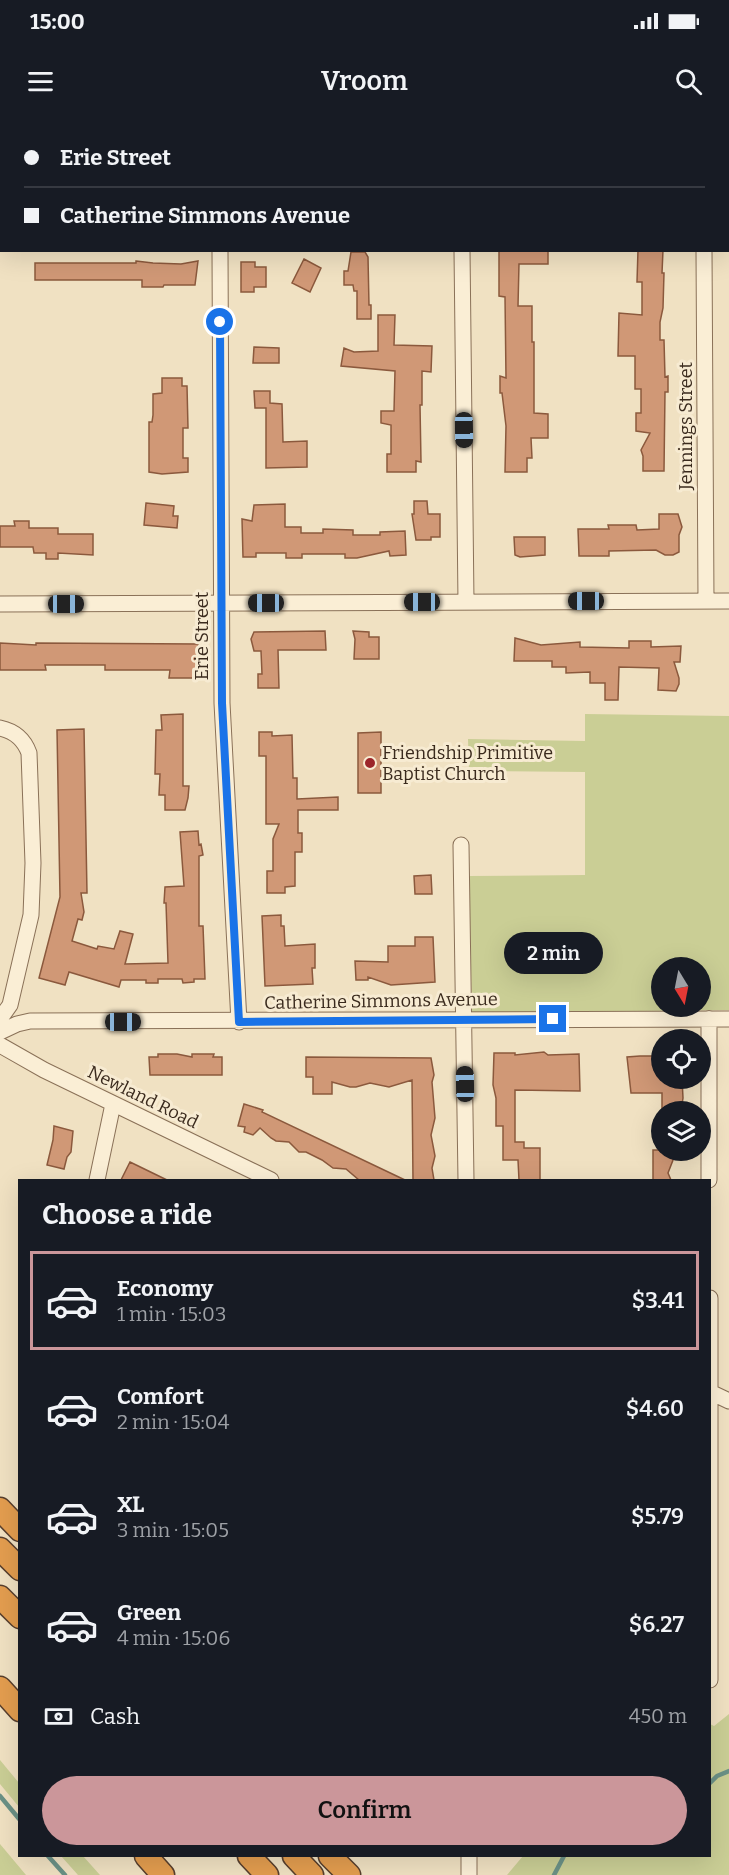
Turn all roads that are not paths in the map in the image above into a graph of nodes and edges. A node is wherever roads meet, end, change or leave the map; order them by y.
1 (220, 252) edge
2 (462, 252) edge
3 (704, 252) edge
4 (729, 600) edge
5 (706, 601) junction
6 (466, 602) junction
7 (221, 603) junction
8 (0, 604) edge
9 (0, 728) edge
10 (461, 845) dead end
11 (729, 1018) edge
12 (0, 1019) edge
13 (709, 1019) junction
14 (464, 1020) junction
15 (239, 1022) junction
16 (0, 1032) edge
17 (0, 1045) edge
18 (113, 1104) junction
19 (97, 1179) edge
20 (269, 1179) edge
21 (466, 1179) edge
22 (709, 1179) edge
23 (711, 1392) edge
24 (729, 1401) edge
25 (0, 1509) edge
26 (18, 1528) edge
27 (0, 1549) edge
28 (18, 1567) edge
29 (0, 1597) edge
30 (18, 1615) edge
31 (0, 1688) edge
32 (18, 1708) edge
33 (147, 1857) edge
34 (250, 1857) edge
35 (295, 1857) edge
36 (331, 1857) edge
37 (469, 1857) edge
38 (164, 1875) edge
39 (267, 1875) edge
40 (312, 1875) edge
41 (349, 1875) edge
42 (469, 1875) edge

1 - 7 street, Erie Street
2 - 6 street
3 - 5 street, Jennings Street
4 - 5 street
5 - 6 street
6 - 7 street
7 - 8 street
7 - 15 street, Erie Street
9 - 12 street
10 - 14 street
11 - 13 street, Catherine Simmons Avenue
13 - 14 street, Catherine Simmons Avenue
13 - 22 street
14 - 15 street, Catherine Simmons Avenue
14 - 21 street
15 - 16 street, Catherine Simmons Avenue
17 - 18 street, Newland Road
18 - 19 street
18 - 20 street, Newland Road
23 - 24 street
25 - 26 highway
27 - 28 highway
29 - 30 highway
31 - 32 highway
33 - 38 highway
34 - 39 highway
35 - 40 highway
36 - 41 highway
37 - 42 street

